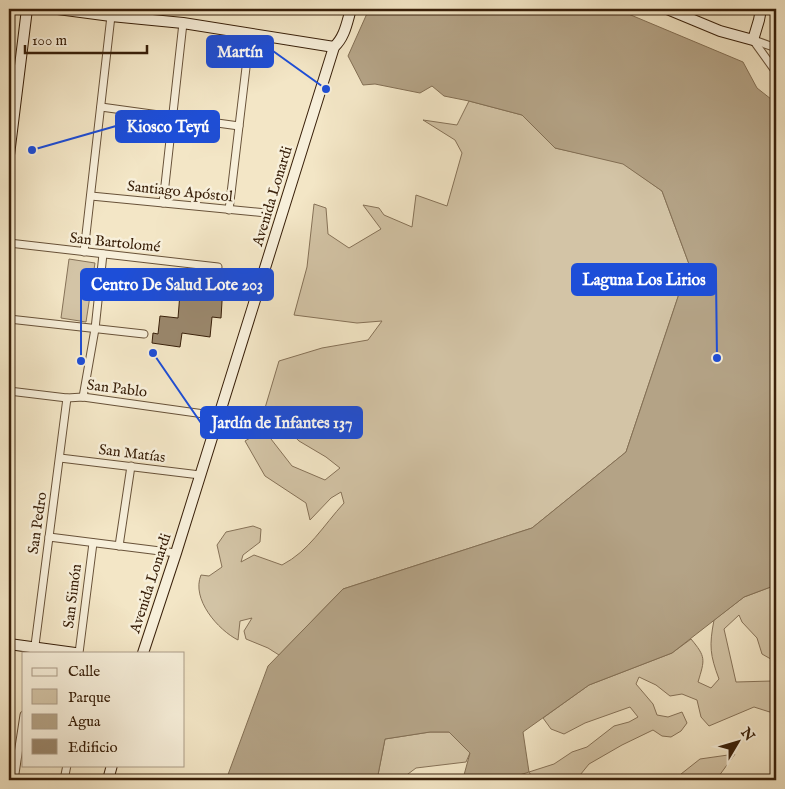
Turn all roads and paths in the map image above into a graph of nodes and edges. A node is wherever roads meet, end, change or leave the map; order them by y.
1 (27, 9) edge
2 (58, 9) edge
3 (351, 9) edge
4 (666, 9) edge
5 (760, 9) edge
6 (111, 16) junction
7 (183, 24) junction
8 (250, 34) junction
9 (753, 40) junction
10 (334, 47) junction
11 (776, 48) edge
12 (14, 68) edge
13 (776, 72) edge
14 (101, 107) junction
15 (173, 116) junction
16 (239, 126) junction
17 (10, 129) edge
18 (9, 155) edge
19 (91, 196) junction
20 (163, 203) junction
21 (229, 210) junction
22 (266, 213) dead end
23 (9, 243) edge
24 (84, 252) junction
25 (103, 254) junction
26 (218, 266) dead end
27 (9, 319) edge
28 (95, 329) junction
29 (144, 334) dead end
30 (9, 392) edge
31 (83, 397) junction
32 (67, 398) junction
33 (216, 426) junction
34 (60, 458) junction
35 (131, 466) junction
36 (200, 475) junction
37 (49, 537) junction
38 (93, 543) junction
39 (119, 546) junction
40 (176, 553) junction
41 (9, 644) edge
42 (34, 650) edge
43 (63, 652) edge
44 (77, 652) edge
45 (143, 652) edge
46 (22, 733) edge
47 (67, 766) edge
48 (112, 766) edge
49 (14, 780) edge
50 (64, 780) edge
51 (108, 780) edge

1 - 12 street
2 - 6 street
3 - 10 street, Avenida Lonardi
4 - 9 street
5 - 9 street
6 - 7 street
6 - 14 street
7 - 8 street
7 - 15 street
8 - 10 street
8 - 16 street
9 - 11 street
9 - 13 street
10 - 33 street, Avenida Lonardi
12 - 17 street
14 - 15 street
14 - 19 street
15 - 16 street
15 - 20 street
16 - 21 street
17 - 18 street
19 - 20 street, Santiago Apóstol
19 - 24 street
20 - 21 street, Santiago Apóstol
21 - 22 street, Santiago Apóstol
23 - 24 street, San Bartolomé
24 - 25 street, San Bartolomé
25 - 26 street, San Bartolomé
25 - 28 street
27 - 28 street
28 - 29 street
28 - 31 street
30 - 32 street, San Pablo
31 - 32 street, San Pablo
31 - 33 street, San Pablo
32 - 34 street, San Pedro
33 - 36 street, Avenida Lonardi
34 - 35 street, San Matías
34 - 37 street, San Pedro
35 - 36 street, San Matías
35 - 39 street
36 - 40 street, Avenida Lonardi
37 - 38 street
37 - 42 street, San Pedro
38 - 39 street
38 - 44 street, San Simón
39 - 40 street
40 - 45 street, Avenida Lonardi
41 - 42 street
42 - 43 street
46 - 49 street
47 - 50 street
48 - 51 street

